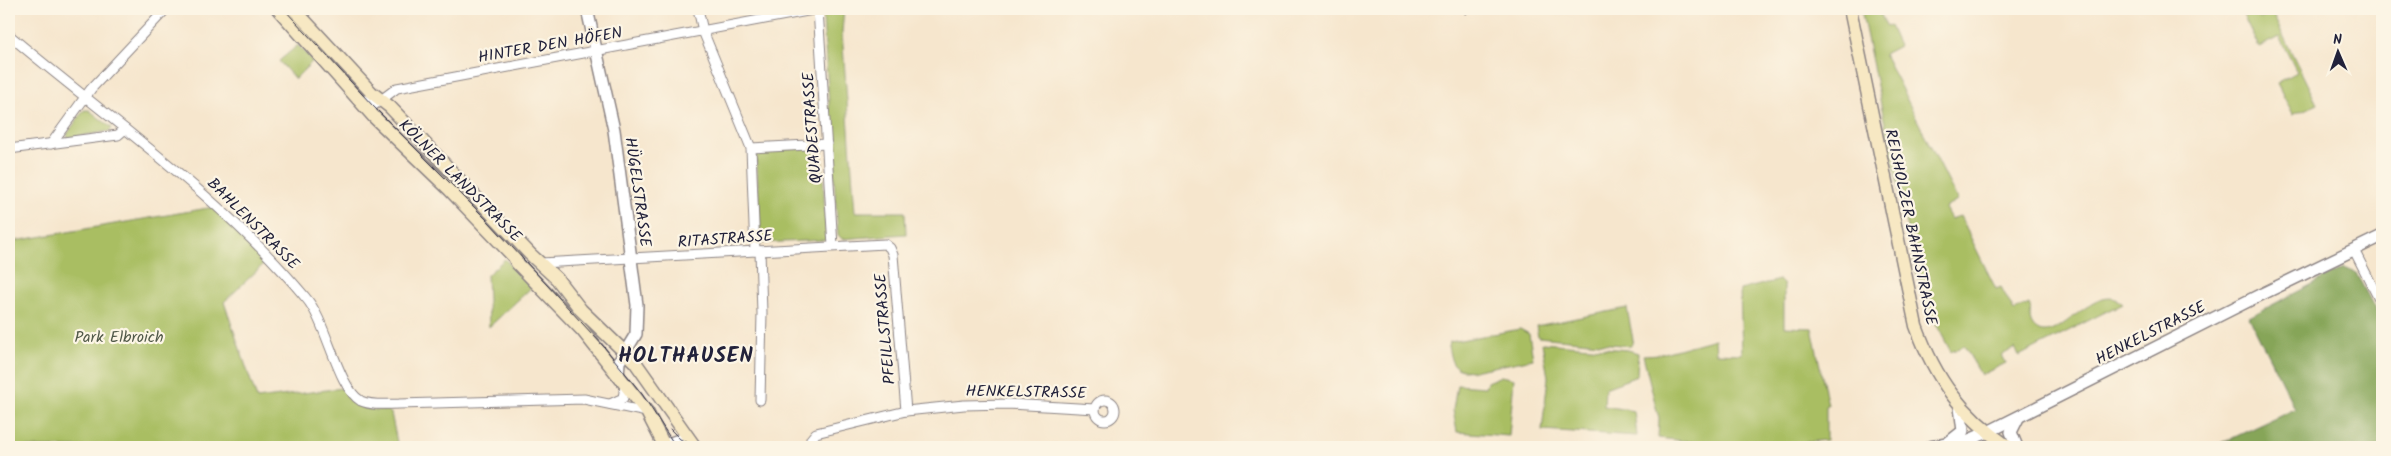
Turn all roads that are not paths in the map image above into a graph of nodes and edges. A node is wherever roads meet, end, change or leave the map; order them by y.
1 (166, 9) edge
2 (278, 9) edge
3 (294, 9) edge
4 (587, 9) edge
5 (698, 9) edge
6 (818, 9) edge
7 (1850, 9) edge
8 (703, 31) junction
9 (9, 35) edge
10 (597, 51) junction
11 (355, 96) junction
12 (84, 98) junction
13 (381, 100) junction
14 (125, 129) junction
15 (410, 129) junction
16 (389, 130) junction
17 (51, 144) junction
18 (827, 144) junction
19 (751, 148) junction
20 (9, 149) edge
21 (2382, 236) edge
22 (833, 246) junction
23 (888, 246) joint
24 (2354, 250) junction
25 (757, 251) junction
26 (514, 257) junction
27 (631, 259) junction
28 (563, 262) junction
29 (541, 263) junction
30 (557, 279) junction
31 (2382, 306) edge
32 (626, 352) junction
33 (621, 381) junction
34 (760, 400) dead end
35 (610, 404) junction
36 (1960, 406) junction
37 (1095, 409) dead end
38 (906, 411) junction
39 (647, 412) junction
40 (2018, 418) junction
41 (1988, 432) junction
42 (693, 444) edge
43 (1947, 444) junction
44 (662, 446) edge
45 (814, 447) edge
46 (1930, 447) edge
47 (2008, 447) edge
48 (2017, 447) edge

1 - 12 street
2 - 11 main road, KÖLNER LANDSTRASSE
3 - 13 main road, KÖLNER LANDSTRASSE
4 - 10 street, HÜGELSTRASSE
5 - 8 street
6 - 8 street, HINTER DEN HÖFEN
6 - 18 street, QUADESTRASSE
7 - 36 main road, REISHOLZER BAHNSTRASSE
8 - 10 street, HINTER DEN HÖFEN
8 - 19 street
9 - 12 street, BAHLENSTRASSE
10 - 13 street, HINTER DEN HÖFEN
10 - 27 street, HÜGELSTRASSE
11 - 13 street
11 - 16 main road, KÖLNER LANDSTRASSE
12 - 14 street, BAHLENSTRASSE
12 - 17 street
13 - 15 main road, KÖLNER LANDSTRASSE
14 - 17 street
14 - 35 street, BAHLENSTRASSE
15 - 16 main road
15 - 29 main road, KÖLNER LANDSTRASSE
16 - 26 main road, KÖLNER LANDSTRASSE
17 - 20 street
18 - 19 street
18 - 22 street, QUADESTRASSE
19 - 25 street
21 - 24 street, HENKELSTRASSE
22 - 23 street, RITASTRASSE
22 - 25 street, RITASTRASSE
23 - 38 street, PFEILLSTRASSE
24 - 31 street
24 - 40 street, HENKELSTRASSE
25 - 27 street, RITASTRASSE
25 - 34 street
26 - 29 main road
26 - 33 main road, KÖLNER LANDSTRASSE
27 - 28 street, RITASTRASSE
27 - 32 street, HÜGELSTRASSE
28 - 29 street, RITASTRASSE
28 - 30 street
29 - 30 main road, KÖLNER LANDSTRASSE
30 - 32 main road, KÖLNER LANDSTRASSE
32 - 33 street, HÜGELSTRASSE
32 - 42 main road, KÖLNER LANDSTRASSE
33 - 35 street
33 - 39 main road, KÖLNER LANDSTRASSE
35 - 39 street, BAHLENSTRASSE
36 - 41 main road, REISHOLZER BAHNSTRASSE
36 - 43 street
37 - 38 street, HENKELSTRASSE
38 - 45 street, HENKELSTRASSE
39 - 44 main road, KÖLNER LANDSTRASSE
40 - 41 street, HENKELSTRASSE
40 - 48 street
41 - 43 street, HENKELSTRASSE
41 - 47 main road, REISHOLZER BAHNSTRASSE
42 - 44 street
43 - 46 street, HENKELSTRASSE

